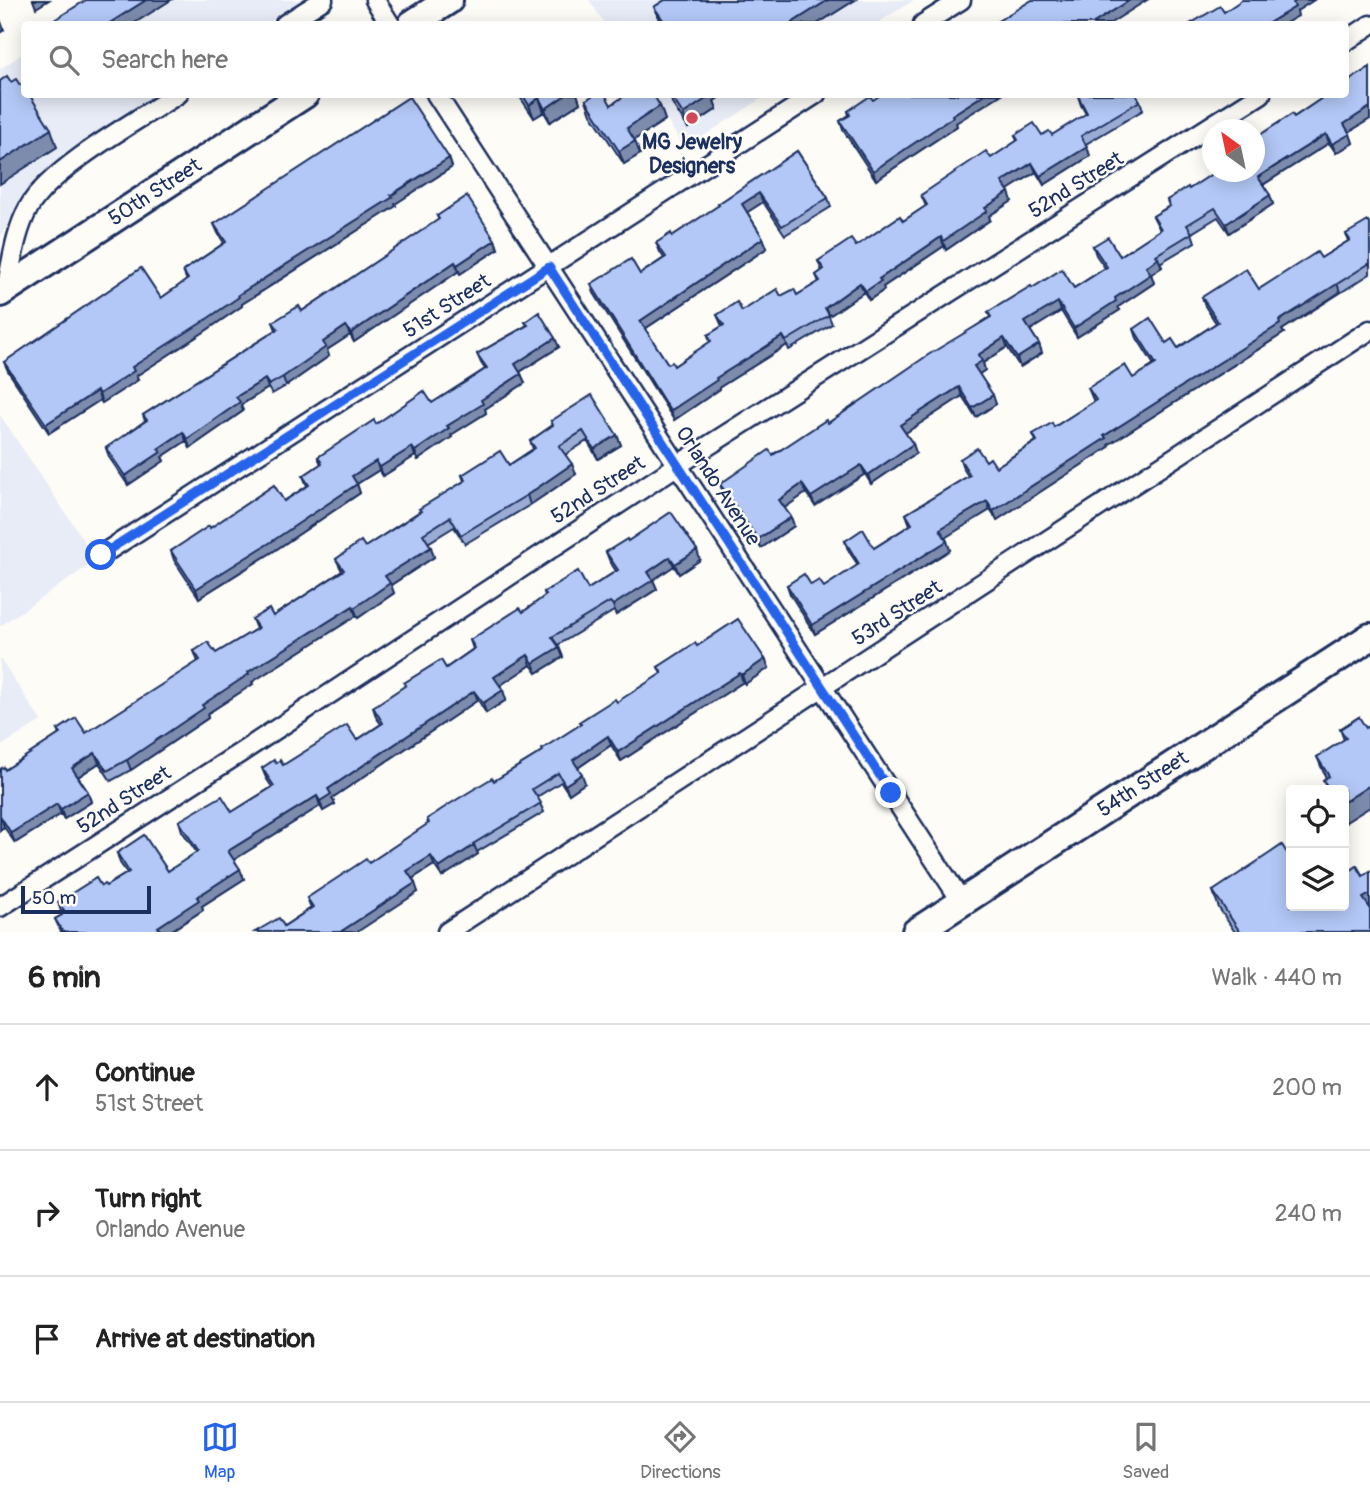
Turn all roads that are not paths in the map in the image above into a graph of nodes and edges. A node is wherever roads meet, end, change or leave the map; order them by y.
1 (323, 0) edge
2 (375, 0) edge
3 (449, 0) edge
4 (961, 0) edge
5 (290, 21) edge
6 (388, 21) edge
7 (417, 21) edge
8 (928, 21) edge
9 (1370, 25) edge
10 (1349, 39) edge
11 (172, 98) edge
12 (298, 98) edge
13 (439, 98) edge
14 (810, 98) edge
15 (1255, 98) edge
16 (549, 267) junction
17 (3, 291) edge
18 (1370, 330) edge
19 (678, 465) junction
20 (101, 555) dead end
21 (1370, 637) edge
22 (823, 688) junction
23 (962, 902) junction
24 (0, 907) edge
25 (447, 932) edge
26 (916, 932) edge

1 - 5 street
2 - 6 street
3 - 7 street
4 - 8 street
9 - 10 street
11 - 17 street, 50th Street
12 - 17 street, 50th Street
13 - 16 street, Orlando Avenue
14 - 16 street, 51st Street
15 - 19 street, 52nd Street
16 - 19 street, Orlando Avenue
16 - 20 street, 51st Street
18 - 22 street, 53rd Street
19 - 22 street, Orlando Avenue
19 - 24 street, 52nd Street
21 - 23 street, 54th Street
22 - 23 street, Orlando Avenue
22 - 25 street, 53rd Street
23 - 26 street, 54th Street

